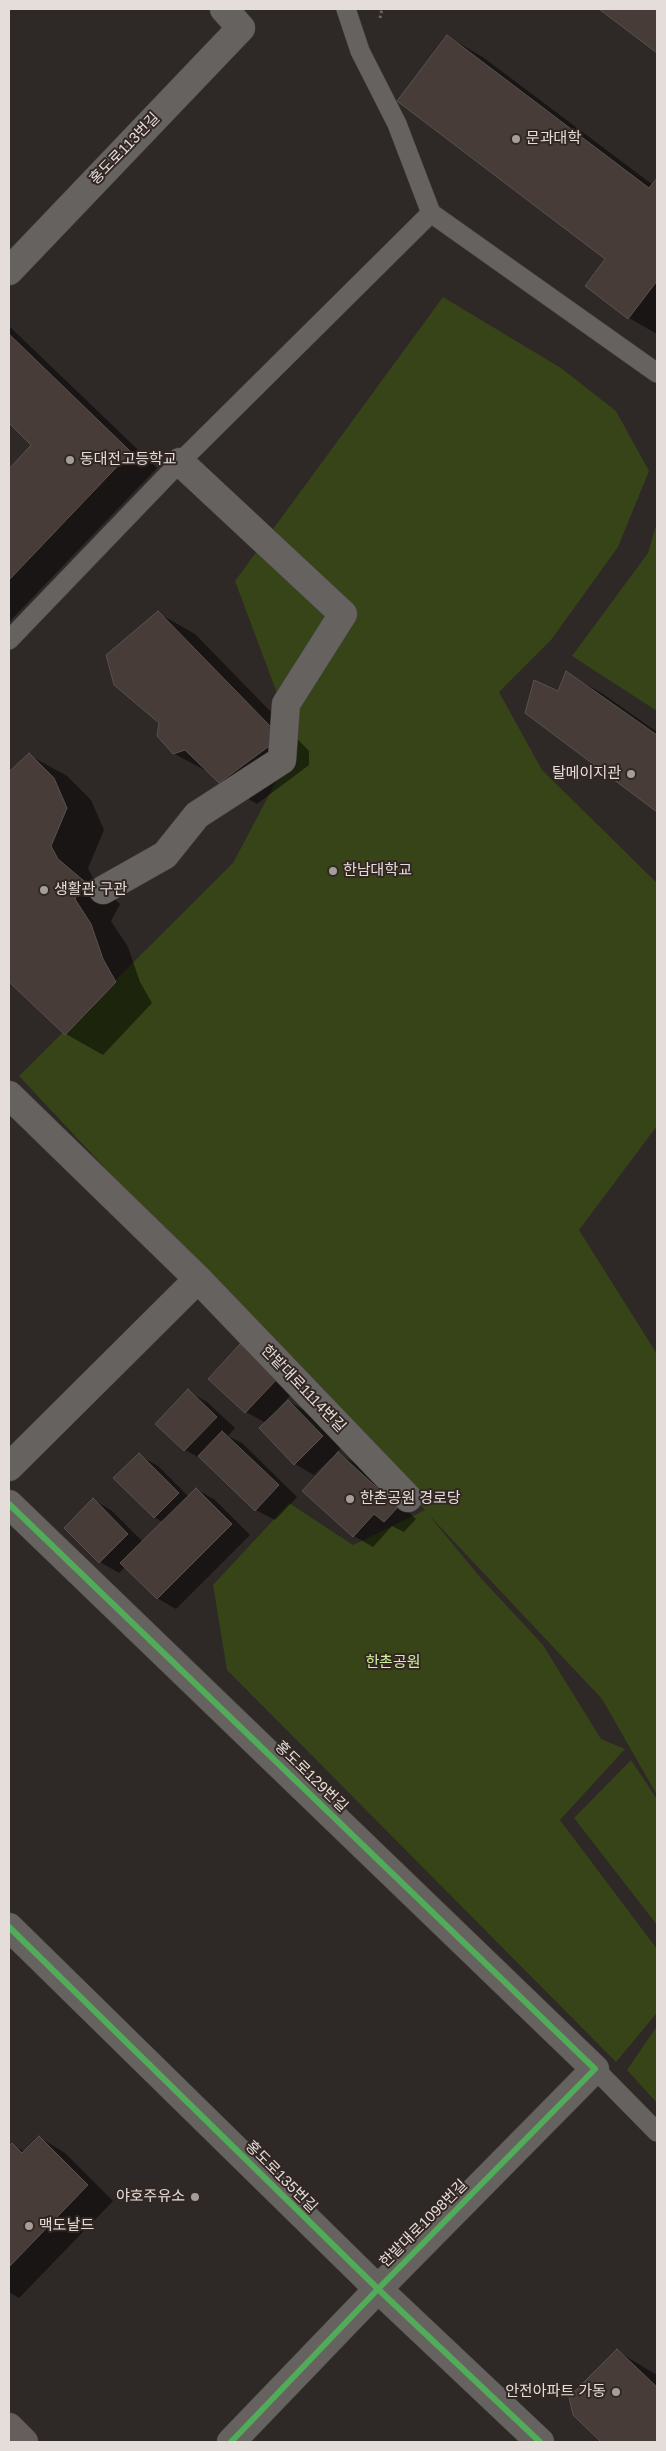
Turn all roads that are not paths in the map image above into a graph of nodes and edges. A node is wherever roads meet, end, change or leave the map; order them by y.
1 (346, 9) edge
2 (232, 18) edge
3 (431, 213) junction
4 (9, 271) edge
5 (657, 373) edge
6 (180, 462) junction
7 (9, 640) edge
8 (103, 890) dead end
9 (9, 1095) edge
10 (198, 1279) junction
11 (9, 1467) edge
12 (408, 1498) dead end
13 (9, 1504) edge
14 (9, 1927) edge
15 (595, 2069) junction
16 (657, 2132) edge
17 (378, 2290) junction
18 (9, 2427) edge
19 (24, 2442) edge
20 (231, 2442) edge
21 (540, 2442) edge

1 - 3 lane
2 - 4 street, 홍도로113번길
3 - 5 lane
3 - 6 lane
6 - 7 lane
6 - 8 street
9 - 10 street, 한밭대로1114번길
10 - 11 street
10 - 12 street, 한밭대로1114번길
13 - 15 street, 홍도로129번길
14 - 17 street, 홍도로135번길
15 - 16 lane
15 - 17 street, 한밭대로1098번길
17 - 20 street, 한밭대로1098번길
17 - 21 street, 홍도로135번길
18 - 19 main road

